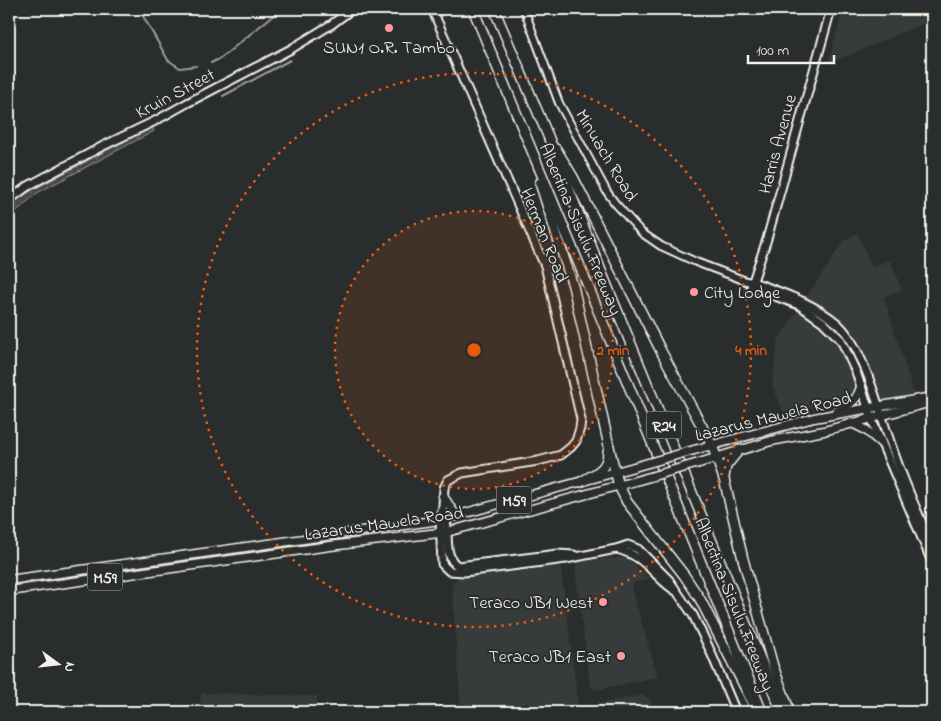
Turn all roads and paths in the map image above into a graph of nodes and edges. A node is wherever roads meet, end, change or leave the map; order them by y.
1 (352, 9) edge
2 (432, 9) edge
3 (472, 9) edge
4 (494, 9) edge
5 (524, 9) edge
6 (831, 9) edge
7 (548, 136) junction
8 (537, 166) junction
9 (9, 200) edge
10 (750, 284) junction
11 (861, 386) junction
12 (932, 397) edge
13 (932, 402) edge
14 (878, 406) junction
15 (868, 408) junction
16 (832, 415) junction
17 (881, 416) junction
18 (871, 419) junction
19 (852, 424) junction
20 (608, 436) junction
21 (881, 442) junction
22 (712, 444) junction
23 (739, 450) junction
24 (717, 458) junction
25 (616, 472) junction
26 (724, 479) junction
27 (581, 482) junction
28 (619, 486) junction
29 (443, 496) junction
30 (456, 516) junction
31 (444, 519) junction
32 (448, 532) junction
33 (440, 533) junction
34 (932, 545) edge
35 (577, 556) junction
36 (932, 562) edge
37 (10, 580) edge
38 (46, 586) junction
39 (9, 591) edge
40 (736, 712) edge
41 (760, 712) edge
42 (782, 712) edge
43 (790, 712) edge

1 - 9 main road, Kruin Street
2 - 29 main road, Herman Road
3 - 8 highway, Albertina Sisulu Freeway / R24
4 - 7 highway, Albertina Sisulu Freeway / R24
5 - 10 street, Minuach Road
6 - 10 main road, Harris Avenue
7 - 22 highway
7 - 42 highway, Albertina Sisulu Freeway / R24
8 - 20 highway
8 - 41 highway, Albertina Sisulu Freeway / R24
10 - 11 main road
10 - 14 main road
11 - 15 main road
11 - 16 main road
12 - 14 main road, M59
13 - 17 main road, M59
14 - 15 main road, M59
14 - 17 main road
15 - 16 main road, Lazarus Mawela Road / M59
15 - 18 main road
16 - 22 main road, Lazarus Mawela Road / M59
17 - 18 main road, M59
17 - 34 main road
18 - 19 main road, Lazarus Mawela Road / M59
18 - 21 main road
19 - 21 main road
19 - 23 main road, Lazarus Mawela Road / M59
20 - 25 highway
20 - 27 highway
21 - 36 main road
22 - 24 highway
22 - 25 main road, Lazarus Mawela Road / M59, bridge
23 - 24 main road, Lazarus Mawela Road / M59
23 - 26 highway
24 - 26 highway
24 - 28 main road, Lazarus Mawela Road / M59, bridge
25 - 27 main road, Lazarus Mawela Road / M59
25 - 28 highway
26 - 43 highway
27 - 30 main road, Lazarus Mawela Road / M59
28 - 32 main road, Lazarus Mawela Road / M59
28 - 41 highway
29 - 30 main road
29 - 31 main road, Herman Road
30 - 31 main road, Lazarus Mawela Road / M59
31 - 32 main road, Herman Road
31 - 33 main road, Herman Road
31 - 37 main road, Lazarus Mawela Road / M59
32 - 33 main road, Lazarus Mawela Road / M59
32 - 35 main road, Herman Road
33 - 35 main road, Herman Road
33 - 38 main road, Lazarus Mawela Road / M59
35 - 40 main road
37 - 38 main road
38 - 39 main road, Lazarus Mawela Road / M59

